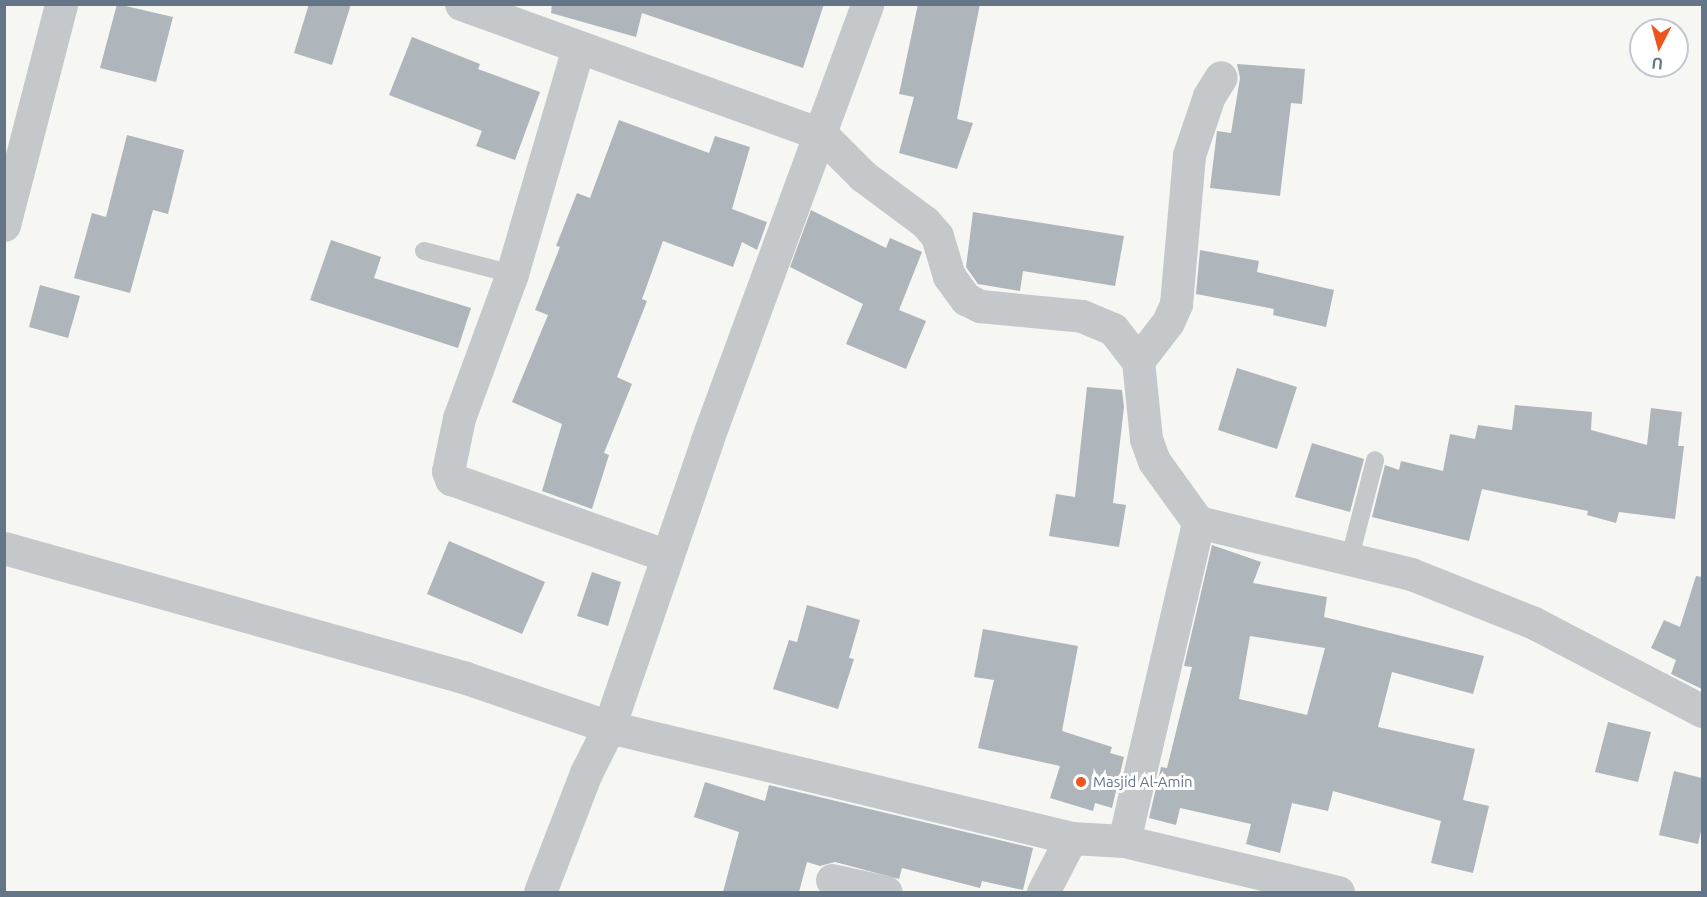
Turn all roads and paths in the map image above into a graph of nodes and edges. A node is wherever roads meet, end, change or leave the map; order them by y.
1 (61, 4) edge
2 (461, 4) edge
3 (867, 4) edge
4 (578, 48) junction
5 (1221, 76) dead end
6 (822, 135) junction
7 (4, 225) edge
8 (424, 251) dead end
9 (512, 274) junction
10 (1137, 361) junction
11 (1375, 460) dead end
12 (1198, 522) junction
13 (4, 548) edge
14 (667, 556) junction
15 (1350, 557) junction
16 (1702, 711) edge
17 (609, 727) junction
18 (1071, 838) junction
19 (1124, 841) junction
20 (832, 880) dead end
21 (540, 892) edge
22 (886, 892) edge
23 (1043, 892) edge
24 (1338, 892) edge

1 - 7 street
2 - 4 street
3 - 6 street
4 - 6 street
4 - 9 street
5 - 10 street
6 - 10 street
6 - 14 street
8 - 9 lane
9 - 14 street
10 - 12 street
11 - 15 lane
12 - 15 street
12 - 19 street
13 - 17 street
14 - 17 street
15 - 16 street
17 - 18 street
17 - 21 street
18 - 19 street
18 - 23 street
19 - 24 street
20 - 22 street

